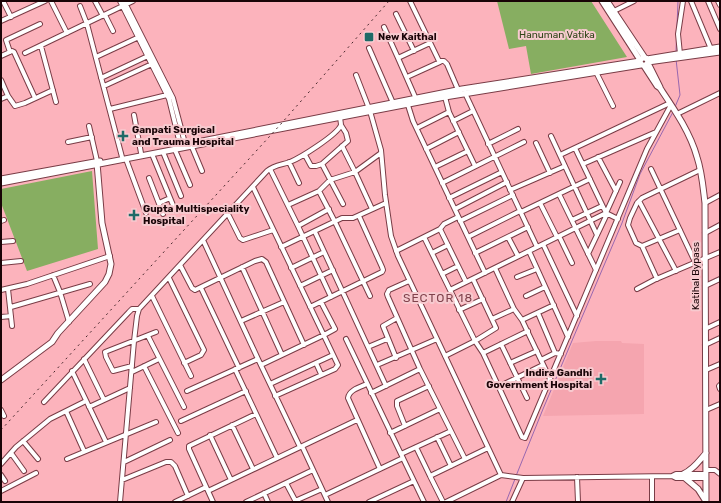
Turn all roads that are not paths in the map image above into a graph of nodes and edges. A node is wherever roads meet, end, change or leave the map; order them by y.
1 (45, 1) edge
2 (51, 1) edge
3 (95, 1) edge
4 (120, 1) edge
5 (133, 1) edge
6 (410, 1) edge
7 (602, 1) edge
8 (608, 1) edge
9 (634, 1) edge
10 (683, 1) edge
11 (691, 1) edge
12 (708, 1) edge
13 (718, 1) edge
14 (125, 4) edge
15 (3, 5) edge
16 (720, 5) edge
17 (80, 6) dead end
18 (614, 11) junction
19 (396, 14) dead end
20 (104, 16) junction
21 (11, 17) junction
22 (1, 21) edge
23 (40, 24) dead end
24 (87, 24) junction
25 (384, 27) dead end
26 (720, 27) edge
27 (113, 31) dead end
28 (67, 33) junction
29 (139, 38) junction
30 (430, 44) junction
31 (41, 46) junction
32 (720, 47) edge
33 (369, 48) dead end
34 (712, 49) junction
35 (414, 51) junction
36 (10, 52) junction
37 (720, 52) edge
38 (25, 53) dead end
39 (150, 55) junction
40 (1, 56) edge
41 (677, 56) junction
42 (96, 57) junction
43 (398, 58) junction
44 (440, 62) junction
45 (644, 62) junction
46 (152, 64) junction
47 (596, 72) junction
48 (356, 75) dead end
49 (407, 77) junction
50 (101, 78) junction
51 (1, 80) edge
52 (104, 86) junction
53 (53, 90) junction
54 (461, 92) junction
55 (720, 93) edge
56 (167, 95) junction
57 (8, 96) junction
58 (445, 97) junction
59 (35, 98) junction
60 (1, 99) edge
61 (416, 99) junction
62 (56, 102) dead end
63 (407, 102) junction
64 (393, 103) junction
65 (671, 104) junction
66 (613, 106) dead end
67 (110, 109) junction
68 (370, 109) junction
69 (473, 111) junction
70 (449, 112) junction
71 (676, 113) junction
72 (134, 115) dead end
73 (340, 115) junction
74 (454, 121) junction
75 (341, 125) junction
76 (89, 126) dead end
77 (417, 128) junction
78 (518, 129) dead end
79 (459, 132) junction
80 (656, 132) junction
81 (551, 136) dead end
82 (92, 137) junction
83 (68, 142) dead end
84 (524, 142) dead end
85 (536, 143) dead end
86 (488, 144) junction
87 (183, 146) junction
88 (342, 146) junction
89 (192, 147) junction
90 (575, 148) junction
91 (426, 149) junction
92 (175, 150) junction
93 (468, 151) junction
94 (163, 152) junction
95 (141, 153) junction
96 (381, 153) junction
97 (152, 154) junction
98 (305, 155) junction
99 (560, 155) junction
100 (494, 156) junction
101 (598, 157) junction
102 (124, 158) junction
103 (289, 162) junction
104 (97, 163) junction
105 (322, 164) junction
106 (582, 164) junction
107 (475, 166) junction
108 (565, 166) junction
109 (435, 167) junction
110 (270, 169) junction
111 (651, 169) dead end
112 (700, 170) junction
113 (53, 171) junction
114 (202, 171) dead end
115 (355, 172) junction
116 (502, 172) junction
117 (550, 173) junction
118 (149, 178) dead end
119 (1, 179) edge
120 (590, 179) junction
121 (330, 180) junction
122 (299, 182) dead end
123 (506, 182) junction
124 (620, 182) dead end
125 (1, 183) edge
126 (442, 183) junction
127 (190, 185) dead end
128 (575, 186) junction
129 (253, 187) junction
130 (661, 189) junction
131 (510, 190) junction
132 (319, 191) junction
133 (616, 192) junction
134 (559, 194) junction
135 (512, 195) junction
136 (720, 195) edge
137 (181, 196) dead end
138 (170, 198) junction
139 (449, 198) junction
140 (639, 201) junction
141 (159, 203) junction
142 (386, 203) junction
143 (540, 203) junction
144 (705, 203) junction
145 (343, 204) dead end
146 (288, 205) junction
147 (602, 206) junction
148 (372, 209) junction
149 (454, 209) junction
150 (175, 210) dead end
151 (329, 210) junction
152 (520, 211) junction
153 (146, 213) dead end
154 (587, 213) junction
155 (163, 214) dead end
156 (228, 214) junction
157 (607, 214) junction
158 (358, 216) junction
159 (458, 216) junction
160 (618, 219) junction
161 (572, 220) junction
162 (591, 221) junction
163 (335, 222) junction
164 (460, 222) junction
165 (720, 225) edge
166 (298, 226) junction
167 (528, 227) junction
168 (576, 228) junction
169 (440, 229) junction
170 (273, 230) junction
171 (680, 230) junction
172 (315, 232) junction
173 (705, 232) junction
174 (597, 235) junction
175 (303, 237) junction
176 (424, 237) junction
177 (468, 237) junction
178 (508, 237) junction
179 (558, 237) junction
180 (660, 239) junction
181 (203, 240) junction
182 (14, 241) dead end
183 (1, 242) edge
184 (544, 244) junction
185 (448, 246) junction
186 (642, 246) junction
187 (281, 247) junction
188 (537, 247) junction
189 (396, 251) junction
190 (529, 251) junction
191 (324, 252) junction
192 (720, 252) edge
193 (432, 253) junction
194 (475, 253) junction
195 (588, 254) junction
196 (110, 256) junction
197 (518, 256) junction
198 (313, 258) junction
199 (705, 258) junction
200 (21, 261) dead end
201 (695, 262) junction
202 (1, 263) edge
203 (572, 263) dead end
204 (180, 265) junction
205 (458, 266) junction
206 (242, 268) junction
207 (291, 268) junction
208 (495, 268) junction
209 (333, 270) junction
210 (537, 270) junction
211 (596, 270) junction
212 (676, 271) junction
213 (485, 273) junction
214 (442, 274) junction
215 (53, 275) junction
216 (321, 276) junction
217 (516, 277) dead end
218 (169, 278) junction
219 (221, 278) junction
220 (473, 278) junction
221 (657, 279) junction
222 (720, 279) edge
223 (362, 281) junction
224 (410, 281) junction
225 (466, 282) junction
226 (90, 284) dead end
227 (300, 286) junction
228 (705, 286) junction
229 (201, 288) junction
230 (545, 288) junction
231 (8, 289) junction
232 (637, 289) dead end
233 (1, 290) edge
234 (450, 290) junction
235 (342, 291) junction
236 (60, 292) junction
237 (152, 296) junction
238 (370, 296) dead end
239 (526, 296) dead end
240 (331, 297) junction
241 (483, 299) junction
242 (284, 302) junction
243 (321, 302) junction
244 (554, 305) junction
245 (11, 306) junction
246 (310, 307) junction
247 (139, 309) junction
248 (514, 309) junction
249 (459, 310) junction
250 (261, 312) junction
251 (538, 313) junction
252 (11, 316) junction
253 (577, 316) junction
254 (1, 317) edge
255 (397, 318) junction
256 (492, 319) junction
257 (522, 320) junction
258 (241, 321) junction
259 (69, 322) junction
260 (720, 322) edge
261 (12, 326) dead end
262 (705, 329) junction
263 (528, 331) junction
264 (156, 332) dead end
265 (58, 333) junction
266 (324, 335) junction
267 (148, 336) junction
268 (568, 337) junction
269 (388, 338) junction
270 (720, 338) edge
271 (346, 339) dead end
272 (437, 339) junction
273 (134, 340) junction
274 (475, 341) junction
275 (501, 344) junction
276 (304, 345) junction
277 (705, 345) junction
278 (368, 347) junction
279 (412, 351) junction
280 (536, 351) junction
281 (483, 352) junction
282 (556, 352) junction
283 (560, 354) junction
284 (282, 355) junction
285 (333, 355) junction
286 (445, 356) junction
287 (84, 358) junction
288 (396, 358) junction
289 (159, 359) junction
290 (258, 359) junction
291 (541, 360) junction
292 (184, 363) junction
293 (316, 363) junction
294 (510, 364) junction
295 (720, 364) edge
296 (261, 365) junction
297 (377, 365) junction
298 (543, 365) junction
299 (132, 366) junction
300 (144, 366) junction
301 (237, 368) junction
302 (420, 369) junction
303 (706, 370) junction
304 (72, 371) junction
305 (132, 372) junction
306 (321, 374) junction
307 (1, 376) edge
308 (191, 376) dead end
309 (517, 378) junction
310 (550, 379) junction
311 (1, 380) edge
312 (270, 384) junction
313 (367, 384) junction
314 (720, 384) edge
315 (386, 386) junction
316 (429, 386) junction
317 (498, 387) junction
318 (130, 388) junction
319 (720, 389) edge
320 (187, 391) dead end
321 (246, 391) junction
322 (371, 393) junction
323 (275, 396) junction
324 (527, 398) dead end
325 (104, 400) junction
326 (86, 401) junction
327 (44, 402) dead end
328 (720, 404) edge
329 (89, 407) junction
330 (184, 407) dead end
331 (440, 409) junction
332 (1, 410) edge
333 (66, 410) junction
334 (706, 410) junction
335 (256, 414) junction
336 (4, 416) dead end
337 (357, 420) junction
338 (181, 421) dead end
339 (156, 422) dead end
340 (232, 425) junction
341 (405, 426) junction
342 (451, 431) junction
343 (127, 433) junction
344 (178, 433) dead end
345 (390, 433) junction
346 (210, 435) junction
347 (437, 438) junction
348 (170, 440) dead end
349 (23, 441) junction
350 (106, 442) junction
351 (301, 446) junction
352 (416, 447) junction
353 (488, 448) junction
354 (84, 451) junction
355 (11, 453) junction
356 (706, 453) junction
357 (402, 456) junction
358 (277, 458) junction
359 (38, 459) dead end
360 (66, 459) dead end
361 (465, 459) junction
362 (124, 462) junction
363 (1, 464) edge
364 (451, 466) junction
365 (253, 469) junction
366 (380, 469) junction
367 (313, 470) junction
368 (24, 471) dead end
369 (36, 473) dead end
370 (706, 474) junction
371 (720, 474) edge
372 (1, 475) edge
373 (501, 475) junction
374 (430, 476) junction
375 (684, 476) junction
376 (577, 477) junction
377 (652, 477) junction
378 (521, 478) junction
379 (122, 480) junction
380 (231, 480) junction
381 (5, 481) dead end
382 (414, 481) junction
383 (286, 483) junction
384 (207, 489) junction
385 (322, 489) junction
386 (1, 491) edge
387 (264, 493) junction
388 (325, 495) junction
389 (188, 496) junction
390 (120, 502) edge
391 (175, 502) edge
392 (213, 502) edge
393 (246, 502) edge
394 (268, 502) edge
395 (295, 502) edge
396 (328, 502) edge
397 (370, 502) edge
398 (424, 502) edge
399 (445, 502) edge
400 (512, 502) edge
401 (578, 502) edge
402 (652, 502) edge
403 (706, 502) edge

1 - 21 street
2 - 28 street
3 - 20 street
4 - 14 street
5 - 14 street
6 - 30 street
7 - 45 main road, Katihal Bypass
8 - 18 main road, Katihal Bypass
9 - 18 street
10 - 41 street
11 - 34 street
12 - 26 street
13 - 16 street
14 - 20 street
14 - 29 street
14 - 39 street
15 - 21 street
17 - 24 street
18 - 45 main road, Katihal Bypass
19 - 35 street
20 - 24 street
20 - 27 street
21 - 22 street
23 - 36 street
24 - 28 street
24 - 42 street
25 - 43 street
28 - 31 street
29 - 39 street
29 - 42 street
30 - 35 street
30 - 44 street
31 - 38 street
31 - 53 street
32 - 34 main road
33 - 64 street
34 - 41 main road
35 - 43 street
36 - 40 street
36 - 59 street
37 - 41 main road
39 - 46 street
39 - 50 street
39 - 87 street
41 - 45 main road
42 - 50 street
43 - 49 street
44 - 49 street
44 - 54 street
45 - 47 main road
45 - 54 main road
45 - 65 main road, Katihal Bypass
46 - 52 street
46 - 56 street
47 - 54 main road
47 - 66 street
48 - 68 street
49 - 61 street
50 - 52 street
51 - 57 street
52 - 67 street
53 - 59 street
53 - 62 street
54 - 58 main road
54 - 61 main road
54 - 69 street
55 - 71 street
56 - 67 street
56 - 87 street
57 - 59 street
57 - 60 street
58 - 63 main road
58 - 70 street
61 - 63 main road
63 - 64 main road
63 - 68 main road
63 - 77 street
64 - 68 main road
65 - 71 main road, Katihal Bypass
65 - 80 street
65 - 90 street
67 - 102 street
68 - 73 main road
68 - 96 street
69 - 74 street
69 - 86 street
70 - 74 street
70 - 77 street
71 - 112 main road, Katihal Bypass
72 - 95 street
73 - 75 street
73 - 87 main road
73 - 89 main road
74 - 79 street
75 - 88 street
75 - 98 street
76 - 82 street
77 - 91 street
78 - 86 street
79 - 91 street
79 - 93 street
80 - 101 street
80 - 160 street
81 - 99 street
82 - 83 street
82 - 104 street
84 - 100 street
85 - 117 street
86 - 100 street
87 - 89 main road
87 - 92 main road
87 - 95 main road
88 - 105 street
88 - 115 street
89 - 114 street
90 - 99 street
90 - 106 street
91 - 109 street
92 - 94 main road
92 - 127 street
93 - 107 street
93 - 109 street
94 - 97 main road
94 - 137 street
95 - 102 main road
96 - 115 street
96 - 142 street
97 - 102 main road
97 - 138 street
98 - 103 street
98 - 105 street
99 - 108 street
100 - 107 street
100 - 116 street
101 - 106 street
101 - 133 street
102 - 104 main road
102 - 153 street
103 - 110 street
103 - 122 street
104 - 113 main road
104 - 196 main road
105 - 121 street
106 - 120 street
107 - 126 street
108 - 117 street
108 - 128 street
109 - 126 street
110 - 129 street
110 - 146 street
111 - 130 street
112 - 130 street
112 - 144 main road, Katihal Bypass
113 - 119 main road
113 - 125 main road
115 - 121 street
115 - 148 street
116 - 123 street
116 - 139 street
117 - 131 street
118 - 141 street
120 - 128 street
120 - 147 street
121 - 132 street
121 - 145 street
123 - 131 street
123 - 149 street
124 - 133 street
126 - 139 street
128 - 134 street
128 - 154 street
129 - 156 street
129 - 170 street
130 - 140 street
130 - 171 street
131 - 135 street
132 - 146 street
132 - 151 street
133 - 157 street
134 - 143 street
134 - 161 street
135 - 152 street
135 - 164 street
136 - 144 street
138 - 141 street
138 - 150 street
139 - 149 street
140 - 180 street
140 - 186 street
141 - 155 street
142 - 148 street
142 - 189 street
143 - 152 street
143 - 179 street
144 - 173 main road, Katihal Bypass
146 - 166 street
147 - 154 street
147 - 157 street
148 - 158 street
149 - 159 street
151 - 163 street
151 - 166 street
152 - 167 street
152 - 177 street
154 - 161 street
154 - 162 street
156 - 170 street
156 - 181 street
157 - 160 street
157 - 162 street
157 - 174 street
158 - 163 street
158 - 223 street
159 - 164 street
159 - 169 street
160 - 211 street
161 - 168 street
162 - 168 street
162 - 174 street
163 - 172 street
163 - 223 street
164 - 177 street
165 - 173 street
166 - 175 street
167 - 178 street
167 - 188 street
168 - 179 street
168 - 195 street
169 - 176 street
169 - 185 street
170 - 187 street
171 - 180 street
171 - 201 street
172 - 175 street
172 - 191 street
173 - 199 main road, Katihal Bypass
174 - 195 street
175 - 187 street
175 - 198 street
176 - 189 street
176 - 193 street
177 - 194 street
178 - 194 street
178 - 197 street
179 - 184 street
179 - 203 street
180 - 186 street
180 - 212 street
181 - 204 street
181 - 219 street
182 - 183 street
184 - 188 street
184 - 253 street
185 - 193 street
185 - 205 street
186 - 221 street
187 - 207 street
188 - 190 street
189 - 224 street
190 - 197 street
190 - 210 street
191 - 198 street
191 - 209 street
192 - 199 street
193 - 214 street
194 - 213 street
195 - 211 street
196 - 215 street
196 - 259 main road
197 - 208 street
198 - 207 street
198 - 216 street
199 - 201 street
199 - 228 main road, Katihal Bypass
200 - 202 street
201 - 212 street
204 - 218 street
204 - 229 street
205 - 214 street
205 - 225 street
206 - 219 street
206 - 242 street
206 - 250 street
207 - 227 street
208 - 213 street
208 - 248 street
209 - 216 street
209 - 235 street
210 - 217 street
210 - 230 street
211 - 253 street
212 - 221 street
213 - 220 street
214 - 234 street
215 - 231 street
215 - 236 street
216 - 227 street
216 - 240 street
218 - 237 street
218 - 292 street
219 - 229 street
219 - 258 street
220 - 225 street
220 - 241 street
221 - 232 street
222 - 228 street
223 - 235 street
223 - 238 street
224 - 255 street
224 - 272 street
225 - 234 street
226 - 236 street
227 - 246 street
228 - 262 main road, Katihal Bypass
229 - 301 street
230 - 239 street
230 - 244 street
231 - 233 street
231 - 245 street
234 - 249 street
235 - 240 street
235 - 278 street
236 - 245 street
236 - 259 street
237 - 247 street
237 - 292 street
240 - 243 street
241 - 249 street
241 - 256 street
242 - 250 street
242 - 276 street
243 - 246 street
243 - 266 street
244 - 251 street
244 - 268 street
245 - 252 street
246 - 266 street
247 - 273 street
247 - 287 street
248 - 256 street
248 - 257 street
249 - 274 street
250 - 258 street
250 - 284 street
251 - 257 street
251 - 282 street
252 - 254 street
252 - 261 street
253 - 268 street
255 - 269 street
255 - 279 street
256 - 274 street
257 - 263 street
258 - 290 street
259 - 265 main road
260 - 262 street
262 - 277 main road, Katihal Bypass
263 - 275 street
263 - 280 street
264 - 267 street
265 - 307 main road
265 - 311 main road
266 - 276 street
266 - 285 street
267 - 273 street
267 - 289 street
268 - 283 street
269 - 278 street
269 - 288 street
270 - 277 street
271 - 313 street
272 - 279 street
272 - 286 street
273 - 299 street
273 - 299 street
274 - 281 street
274 - 286 street
275 - 281 street
275 - 294 street
276 - 284 street
277 - 303 main road, Katihal Bypass
278 - 297 street
279 - 288 street
279 - 302 street
280 - 291 street
280 - 294 street
281 - 317 street
282 - 283 street
282 - 291 street
283 - 310 street
284 - 296 street
285 - 293 street
285 - 306 street
286 - 353 street
287 - 304 street
287 - 325 street
288 - 297 street
289 - 300 street
289 - 330 street
290 - 296 street
290 - 301 street
291 - 298 street
292 - 308 street
293 - 306 street
293 - 312 street
294 - 309 street
295 - 303 street
296 - 312 street
297 - 315 street
298 - 309 street
298 - 310 street
299 - 305 street
300 - 305 street
300 - 344 street
301 - 320 street
301 - 321 street
302 - 315 street
302 - 316 street
303 - 334 main road, Katihal Bypass
304 - 326 street
304 - 327 street
305 - 318 street
306 - 323 street
309 - 317 street
309 - 324 street
310 - 317 street
312 - 323 street
313 - 322 street
313 - 337 street
314 - 319 street
315 - 322 street
316 - 331 street
316 - 341 street
318 - 325 street
318 - 343 street
321 - 335 street
321 - 338 street
322 - 345 street
323 - 351 street
325 - 329 street
326 - 329 street
326 - 333 street
328 - 334 street
329 - 350 street
331 - 341 street
331 - 342 street
332 - 336 street
333 - 349 street
333 - 354 street
334 - 356 main road, Katihal Bypass
335 - 340 street
335 - 358 street
337 - 351 street
337 - 366 street
339 - 343 street
340 - 346 street
340 - 365 street
341 - 345 street
342 - 347 street
342 - 361 street
343 - 350 street
343 - 362 street
345 - 357 street
346 - 380 street
346 - 384 street
347 - 352 street
347 - 364 street
348 - 362 street
349 - 355 street
349 - 359 street
350 - 354 street
351 - 358 street
351 - 367 street
352 - 357 street
352 - 374 street
353 - 361 street
353 - 373 street
354 - 360 street
355 - 363 street
355 - 368 street
356 - 370 main road, Katihal Bypass
356 - 375 main road
357 - 366 street
357 - 382 street
358 - 365 street
361 - 364 street
362 - 379 street
364 - 374 street
365 - 380 street
366 - 388 street
367 - 383 street
367 - 385 street
369 - 386 street
370 - 371 street
370 - 375 street
370 - 403 main road, Katihal Bypass
372 - 381 street
373 - 378 street
373 - 399 street
374 - 399 street
375 - 377 street
375 - 403 main road
376 - 377 street
376 - 378 street
376 - 401 street
377 - 402 street
378 - 400 street
379 - 389 street
379 - 390 street
380 - 384 street
382 - 397 street
382 - 398 street
383 - 387 street
383 - 395 street
384 - 389 street
384 - 392 street
385 - 388 street
385 - 395 street
387 - 393 street
387 - 394 street
388 - 396 street
389 - 391 street

